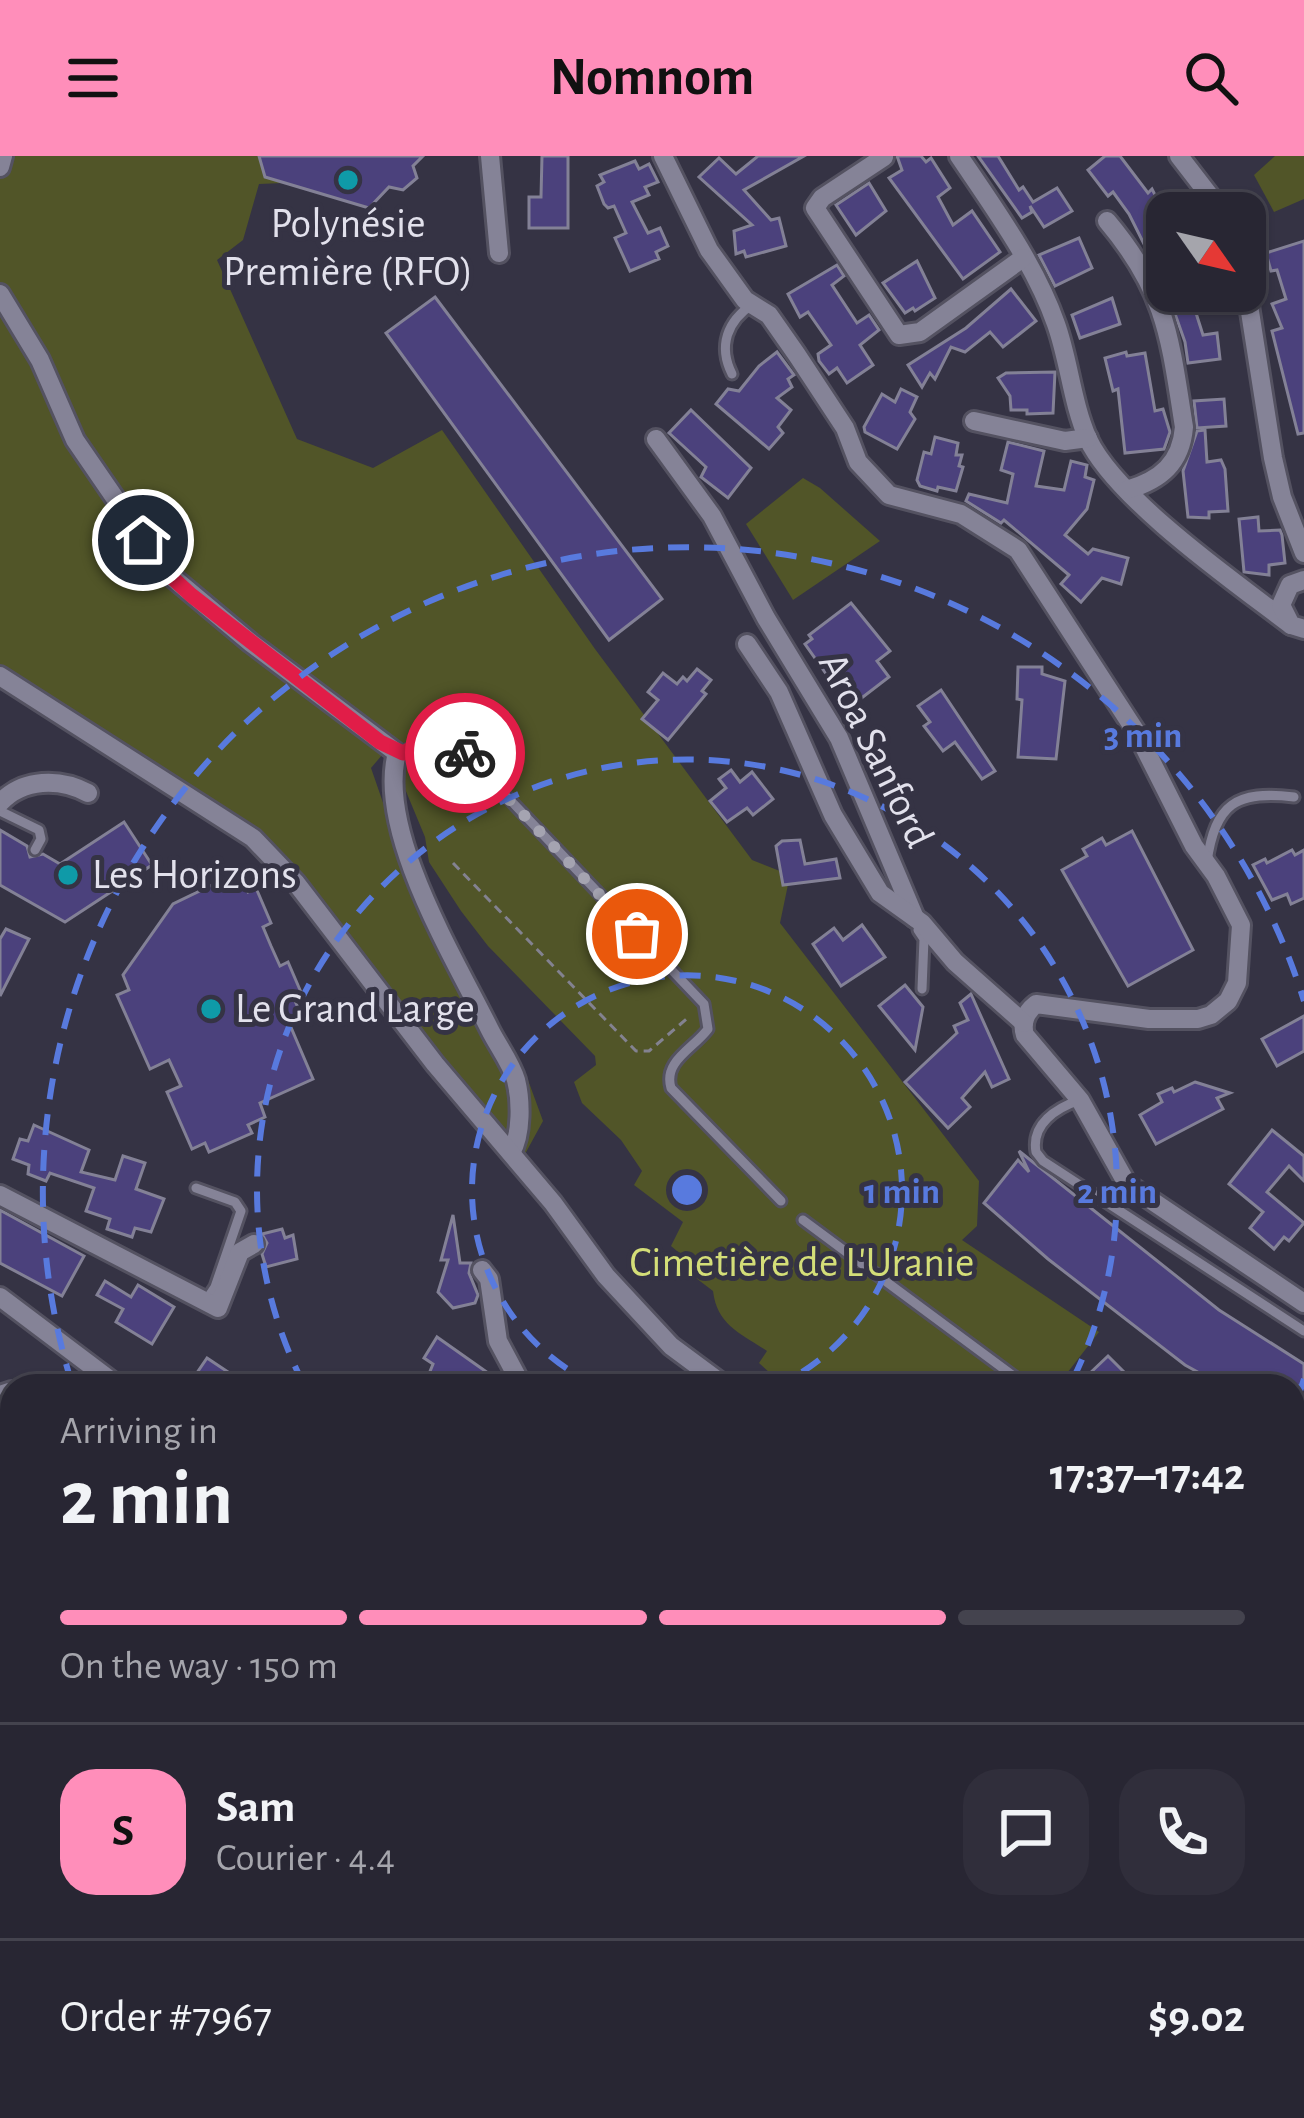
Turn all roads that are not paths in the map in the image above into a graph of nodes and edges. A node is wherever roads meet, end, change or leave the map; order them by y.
1 (3, 156) edge
2 (490, 156) edge
3 (663, 156) edge
4 (959, 156) edge
5 (1179, 156) edge
6 (884, 157) edge
7 (0, 167) edge
8 (1207, 192) edge
9 (1107, 221) dead end
10 (499, 253) dead end
11 (1023, 258) junction
12 (0, 294) edge
13 (753, 304) junction
14 (1250, 312) edge
15 (732, 374) dead end
16 (974, 421) dead end
17 (1088, 438) junction
18 (656, 439) dead end
19 (1127, 490) junction
20 (1304, 553) edge
21 (1298, 581) edge
22 (1238, 582) junction
23 (1298, 627) edge
24 (747, 644) dead end
25 (0, 676) edge
26 (397, 753) junction
27 (88, 793) dead end
28 (1294, 797) dead end
29 (0, 807) edge
30 (35, 850) dead end
31 (1207, 862) junction
32 (910, 914) junction
33 (922, 989) dead end
34 (1024, 1023) junction
35 (1080, 1100) junction
36 (512, 1153) junction
37 (196, 1188) dead end
38 (0, 1196) edge
39 (781, 1201) dead end
40 (803, 1220) dead end
41 (254, 1244) dead end
42 (482, 1270) dead end
43 (0, 1297) edge
44 (205, 1302) junction
45 (1304, 1303) edge
46 (1304, 1331) edge
47 (102, 1374) edge
48 (516, 1374) edge
49 (708, 1374) edge
50 (1011, 1374) edge

1 - 7 street
2 - 10 street
3 - 13 street
4 - 11 street
5 - 8 street
6 - 11 street
9 - 19 street
11 - 17 street
12 - 26 street
13 - 15 lane
13 - 31 street
14 - 20 street
16 - 17 street
17 - 19 street
18 - 32 street, Aroa Sanford
19 - 22 street
21 - 22 street
21 - 23 street
22 - 23 street
24 - 32 street
25 - 36 street
26 - 36 street
26 - 39 lane
27 - 29 street
28 - 31 lane
29 - 30 lane
31 - 34 street
32 - 33 lane, Aroa Sanford
32 - 34 street
34 - 35 street
35 - 45 street
35 - 46 lane
36 - 49 street
37 - 44 lane
38 - 44 street
40 - 50 lane
41 - 44 street
42 - 48 street
43 - 47 street

